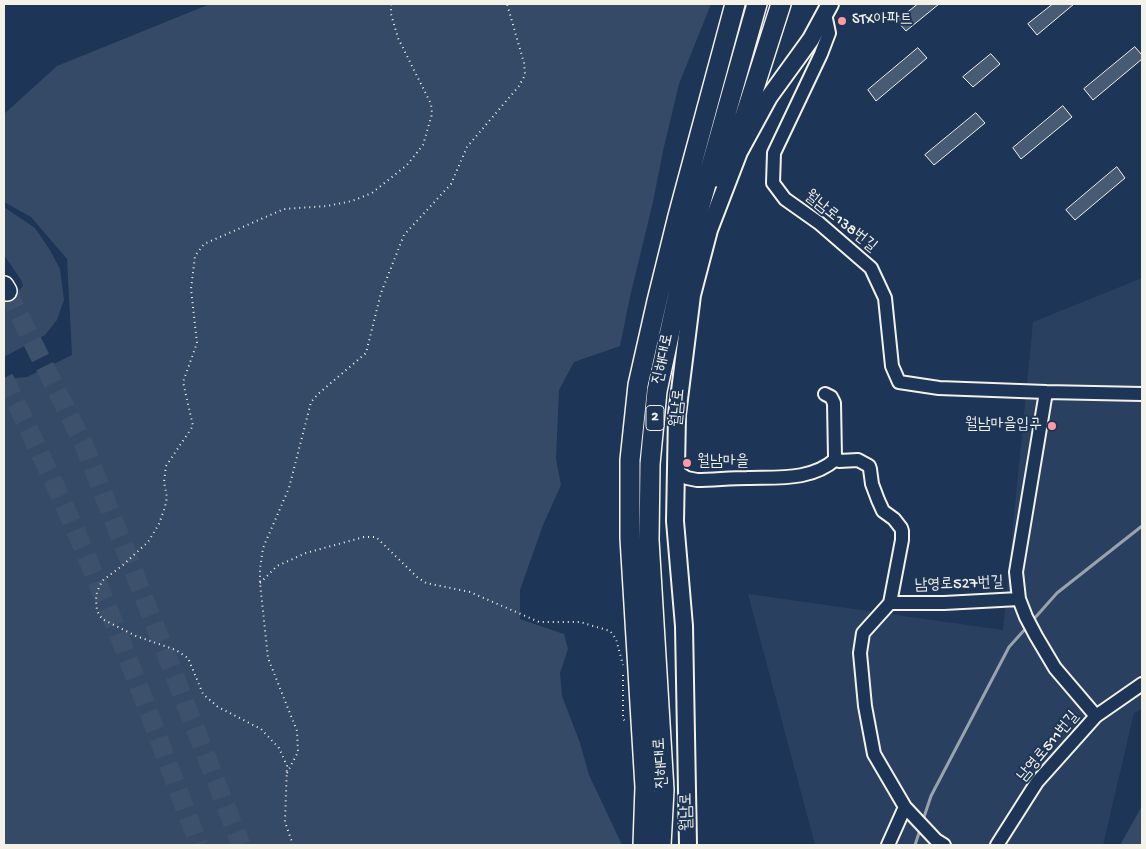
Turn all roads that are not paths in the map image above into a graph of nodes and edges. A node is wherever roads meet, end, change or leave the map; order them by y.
1 (735, 4) edge
2 (757, 4) edge
3 (781, 4) edge
4 (828, 9) edge
5 (700, 206) junction
6 (1046, 392) junction
7 (825, 394) dead end
8 (1142, 394) edge
9 (836, 460) junction
10 (676, 471) junction
11 (1019, 599) junction
12 (890, 603) junction
13 (1142, 684) edge
14 (1096, 716) junction
15 (904, 807) junction
16 (642, 845) edge
17 (661, 845) edge
18 (688, 845) edge
19 (888, 845) edge
20 (944, 845) edge
21 (997, 845) edge

1 - 16 highway, 진해대로 / 2
2 - 5 highway, 진해대로 / 2
3 - 5 highway
4 - 6 street, 월남로138번길
4 - 10 main road, 월남로
5 - 17 highway, 진해대로 / 2
6 - 8 street
6 - 11 street, 남영로527번길
7 - 9 street
9 - 10 street
9 - 12 street
10 - 18 main road, 월남로
11 - 12 street, 남영로527번길
11 - 14 street
12 - 15 street
13 - 14 street, 남영로511번길
14 - 21 street, 남영로511번길
15 - 19 street
15 - 20 street

